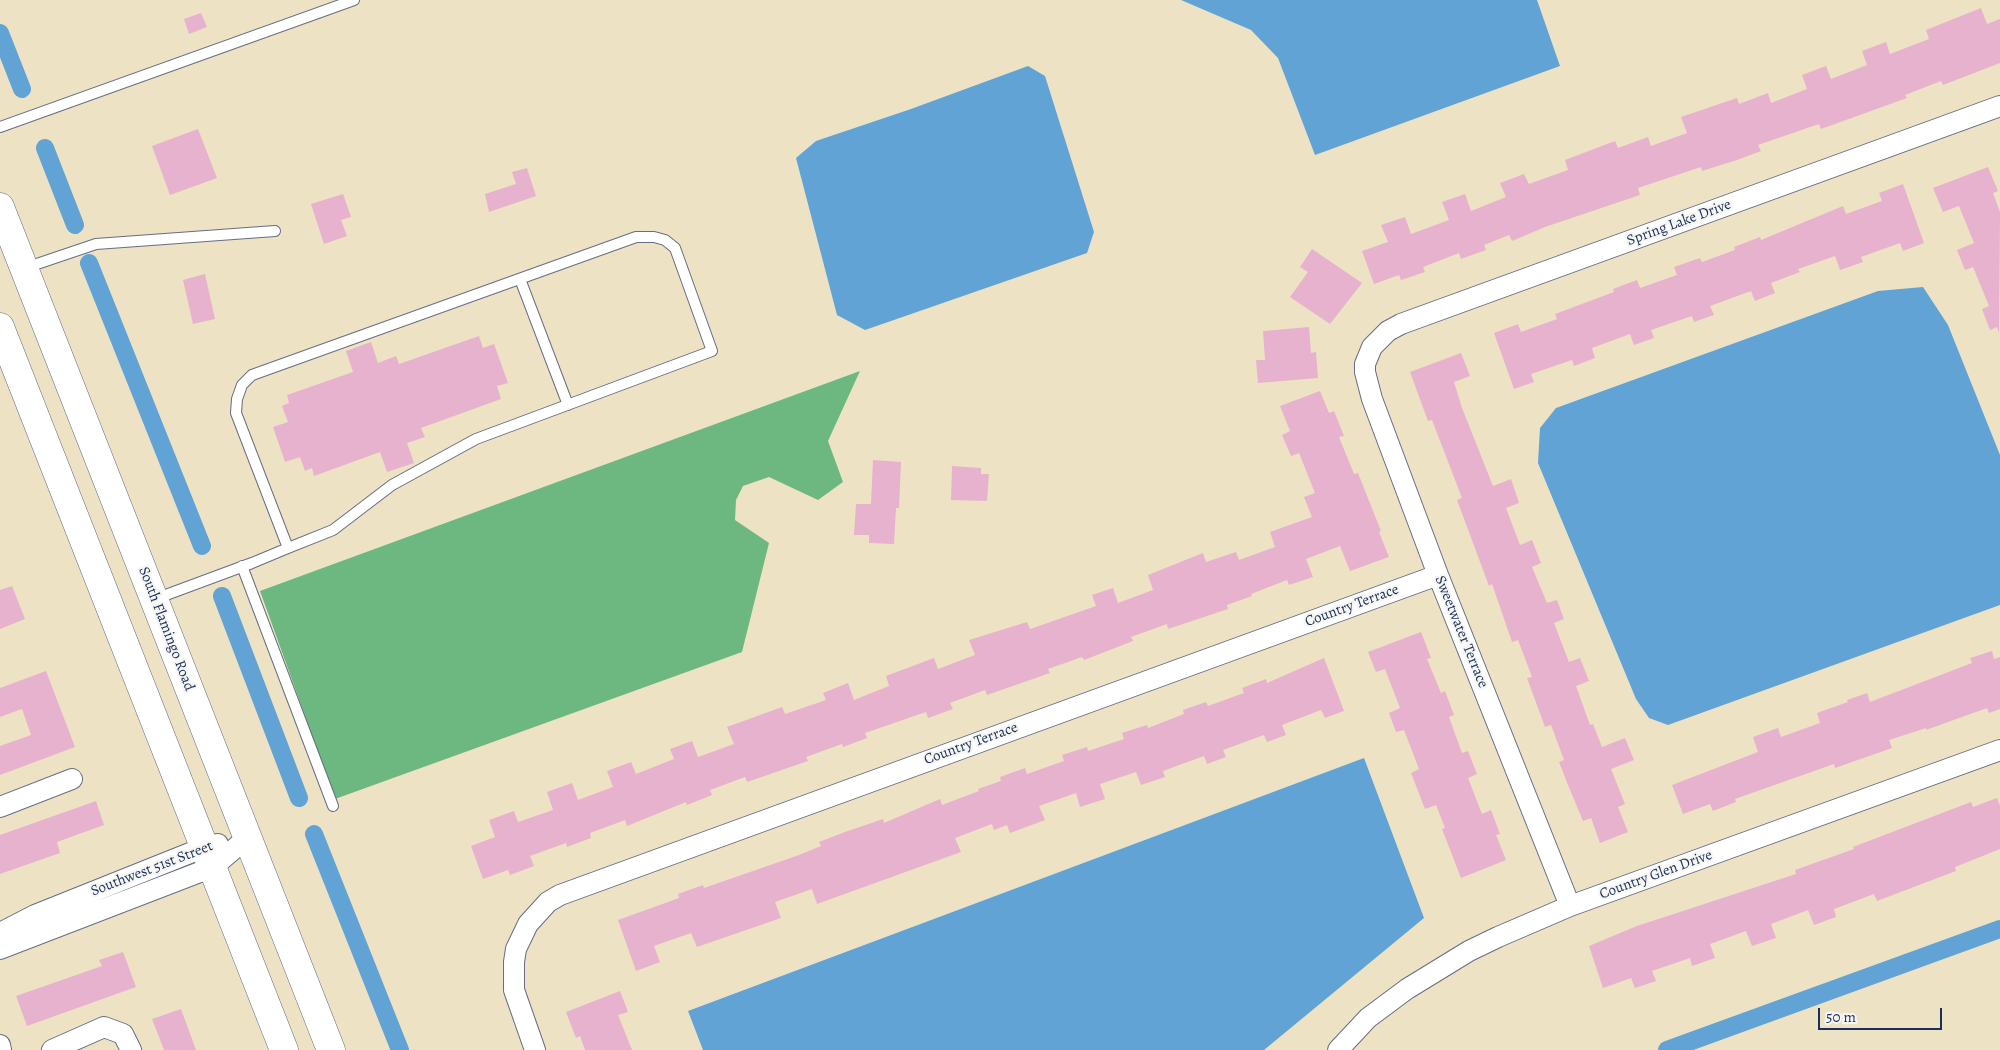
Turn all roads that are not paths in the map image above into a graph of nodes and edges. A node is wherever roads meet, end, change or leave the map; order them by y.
1 (354, 0) edge
2 (2000, 106) edge
3 (0, 127) edge
4 (0, 207) edge
5 (275, 231) dead end
6 (24, 269) junction
7 (520, 279) junction
8 (0, 327) edge
9 (1368, 355) joint
10 (568, 406) junction
11 (288, 548) junction
12 (242, 566) junction
13 (1438, 575) junction
14 (154, 599) junction
15 (2000, 750) edge
16 (72, 779) dead end
17 (333, 806) dead end
18 (0, 807) edge
19 (248, 837) junction
20 (209, 857) junction
21 (1570, 906) junction
22 (0, 933) edge
23 (0, 949) edge
24 (52, 1050) edge
25 (131, 1050) edge
26 (284, 1050) edge
27 (331, 1050) edge
28 (536, 1050) edge
29 (1338, 1050) edge

1 - 3 lane
2 - 9 street, Spring Lake Drive
4 - 6 highway, South Flamingo Road
5 - 6 lane
6 - 14 highway, South Flamingo Road
7 - 10 lane
7 - 10 lane
7 - 11 lane
8 - 20 highway
9 - 13 street, Sweetwater Terrace
10 - 11 lane
11 - 12 lane
12 - 14 lane
12 - 17 lane
13 - 21 street, Sweetwater Terrace
13 - 28 street, Country Terrace
14 - 19 highway, South Flamingo Road
15 - 21 street, Country Glen Drive
16 - 18 street
19 - 20 street, Southwest 51st Street
19 - 27 highway, South Flamingo Road
20 - 22 street, Southwest 51st Street
20 - 23 street, Southwest 51st Street
20 - 26 highway
21 - 29 street, Country Glen Drive
24 - 25 street

